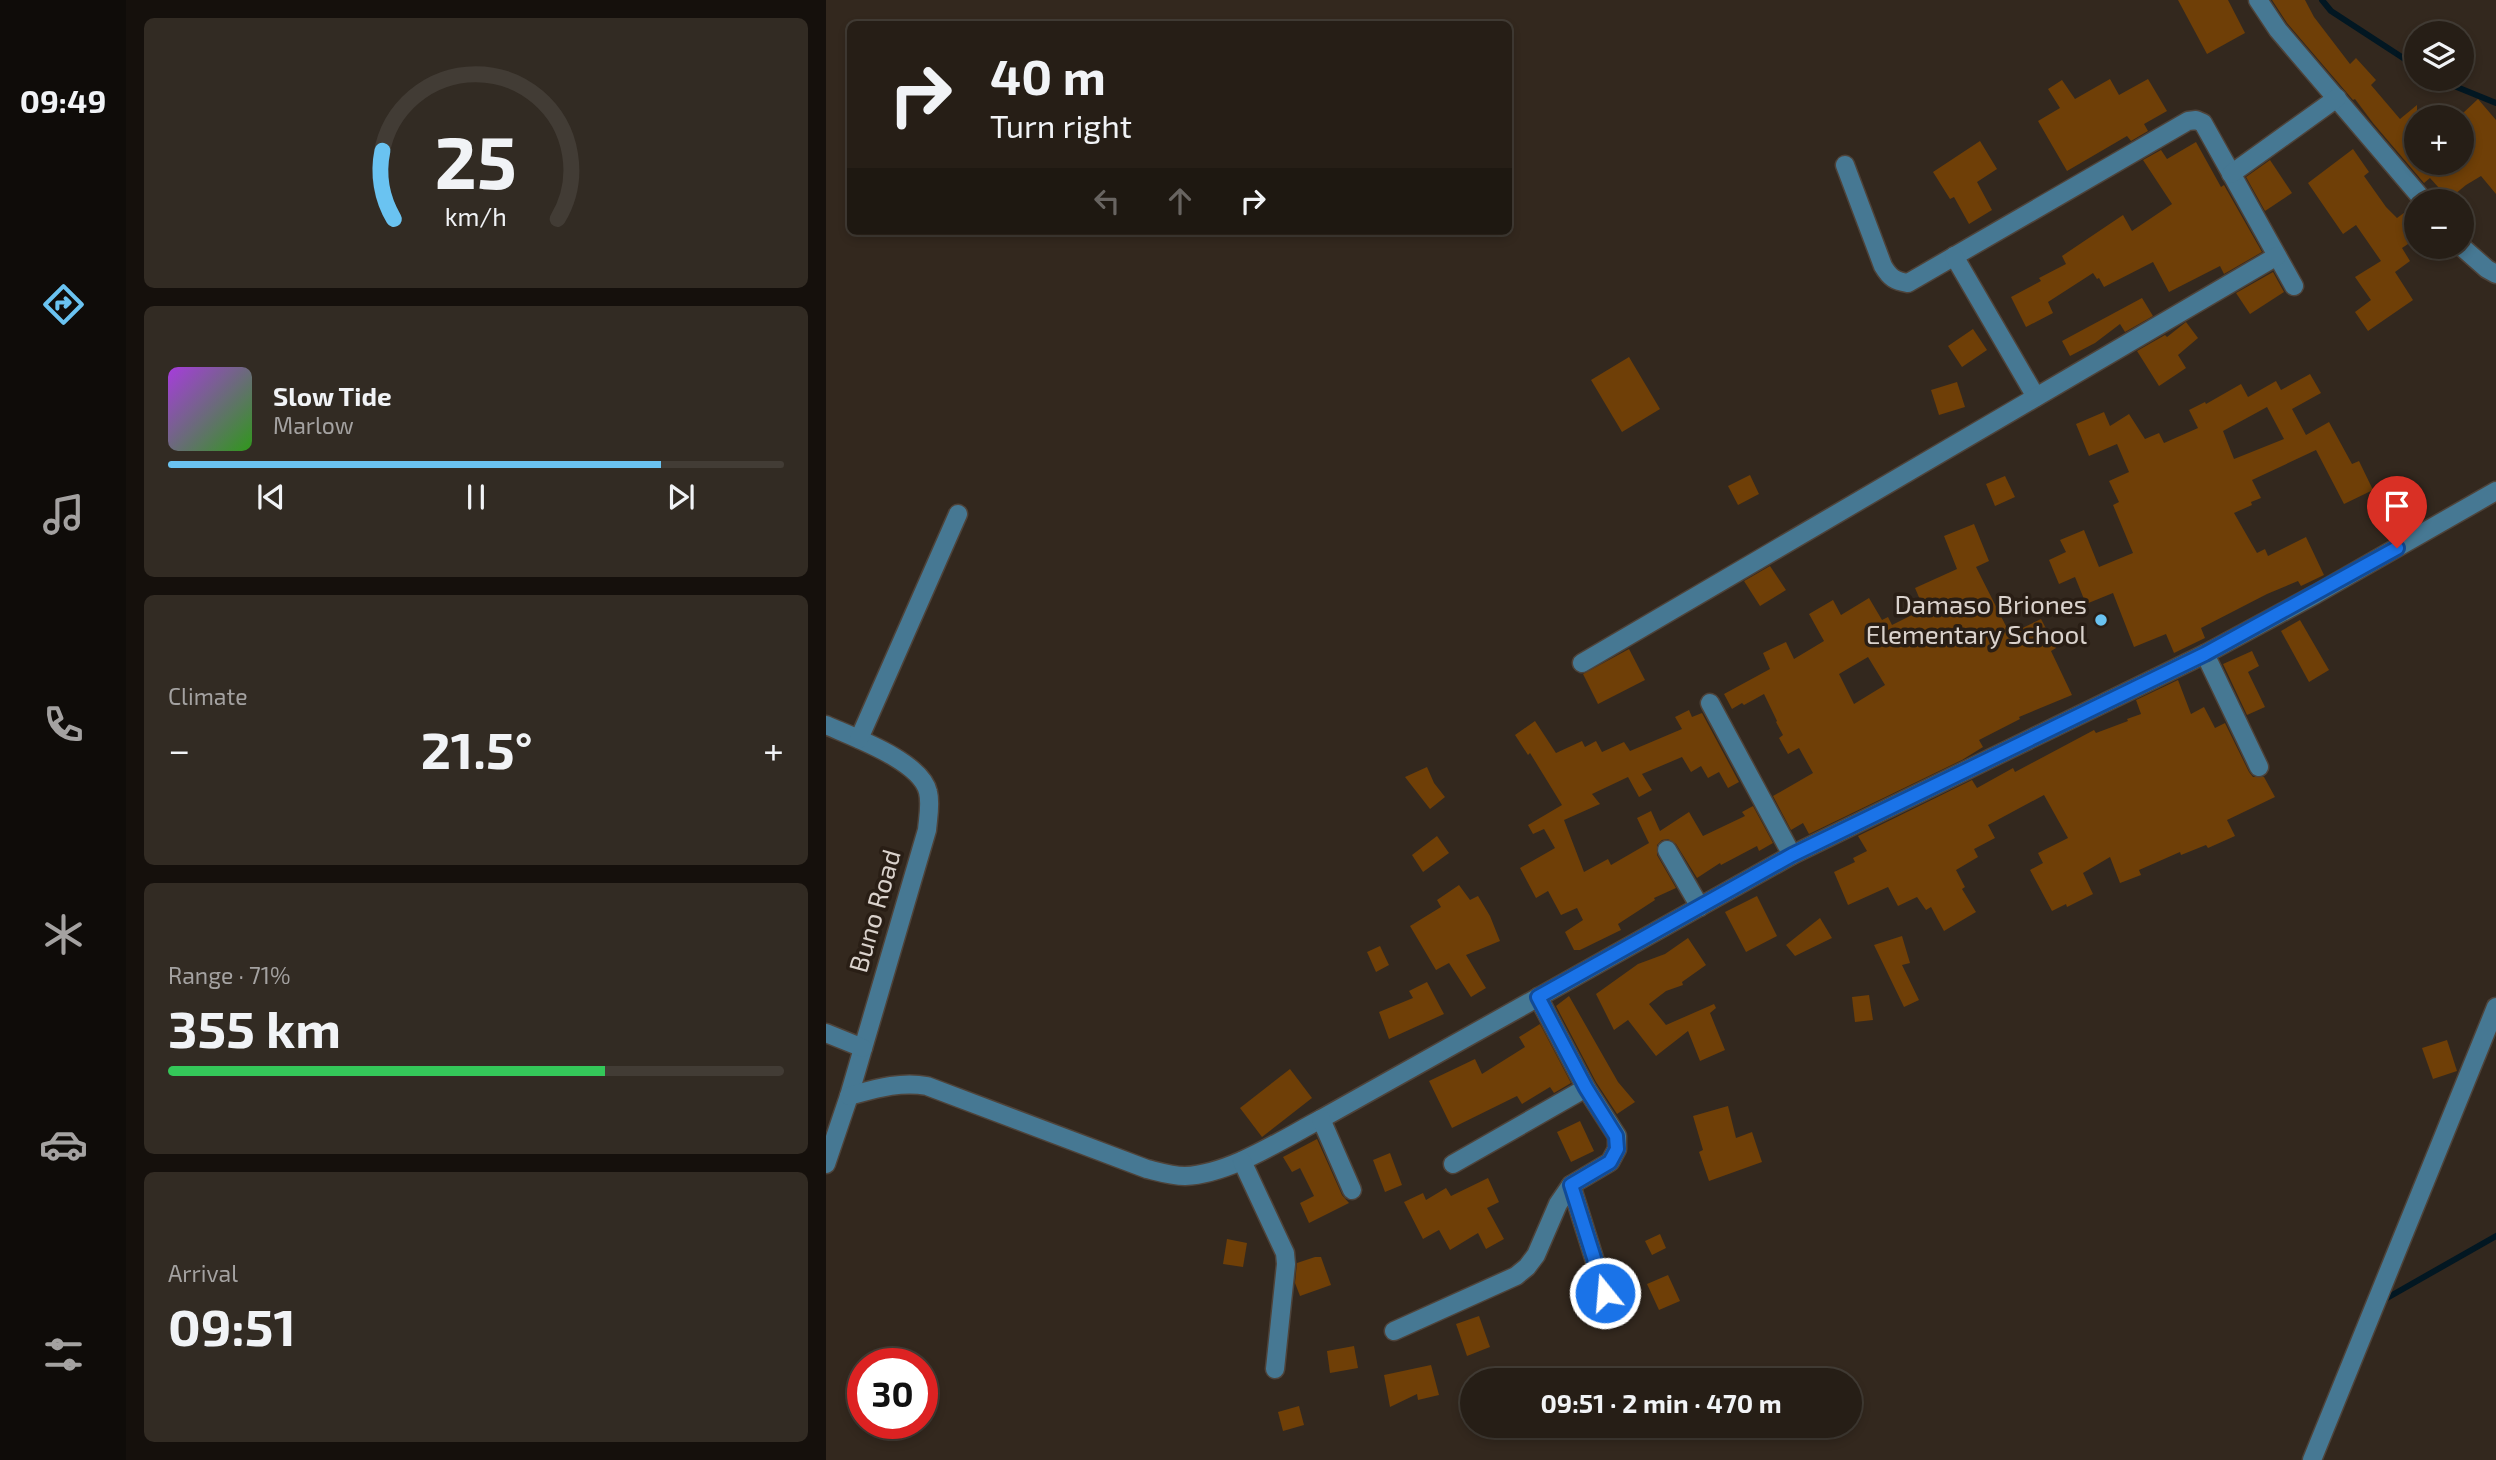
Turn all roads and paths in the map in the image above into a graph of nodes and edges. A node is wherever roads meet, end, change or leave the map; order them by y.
1 (2258, 0) edge
2 (2337, 98) junction
3 (1845, 165) dead end
4 (2231, 174) junction
5 (2414, 189) edge
6 (1954, 256) junction
7 (2277, 256) junction
8 (2474, 258) edge
9 (2496, 274) edge
10 (2294, 286) dead end
11 (2036, 397) junction
12 (2496, 491) edge
13 (958, 514) dead end
14 (2205, 654) junction
15 (1582, 663) dead end
16 (1710, 703) dead end
17 (826, 725) edge
18 (859, 739) junction
19 (2259, 767) dead end
20 (1667, 850) dead end
21 (1792, 855) junction
22 (1700, 907) junction
23 (1538, 997) junction
24 (2496, 1007) edge
25 (826, 1033) edge
26 (863, 1048) junction
27 (1586, 1088) junction
28 (849, 1096) junction
29 (1321, 1119) junction
30 (1241, 1161) junction
31 (826, 1164) edge
32 (1453, 1164) dead end
33 (1571, 1185) junction
34 (1352, 1190) dead end
35 (1605, 1293) dead end
36 (1394, 1331) dead end
37 (1275, 1368) dead end
38 (2312, 1460) edge

1 - 2 street
2 - 4 street
2 - 5 street
3 - 6 street
4 - 6 street
4 - 7 street
6 - 11 street
7 - 10 street
7 - 11 street
8 - 9 street
11 - 15 street
12 - 14 street
13 - 18 street
14 - 19 street
14 - 21 street
16 - 21 street
17 - 18 street, Buno Road
18 - 26 street, Buno Road
20 - 22 street
21 - 22 street
22 - 23 street
23 - 27 street
23 - 29 street
24 - 38 street
25 - 26 street
26 - 28 street, Buno Road
27 - 32 street
27 - 33 street
28 - 30 street
28 - 31 street, Buno Road
29 - 30 street
29 - 34 street
30 - 37 street
33 - 35 street
33 - 36 street

